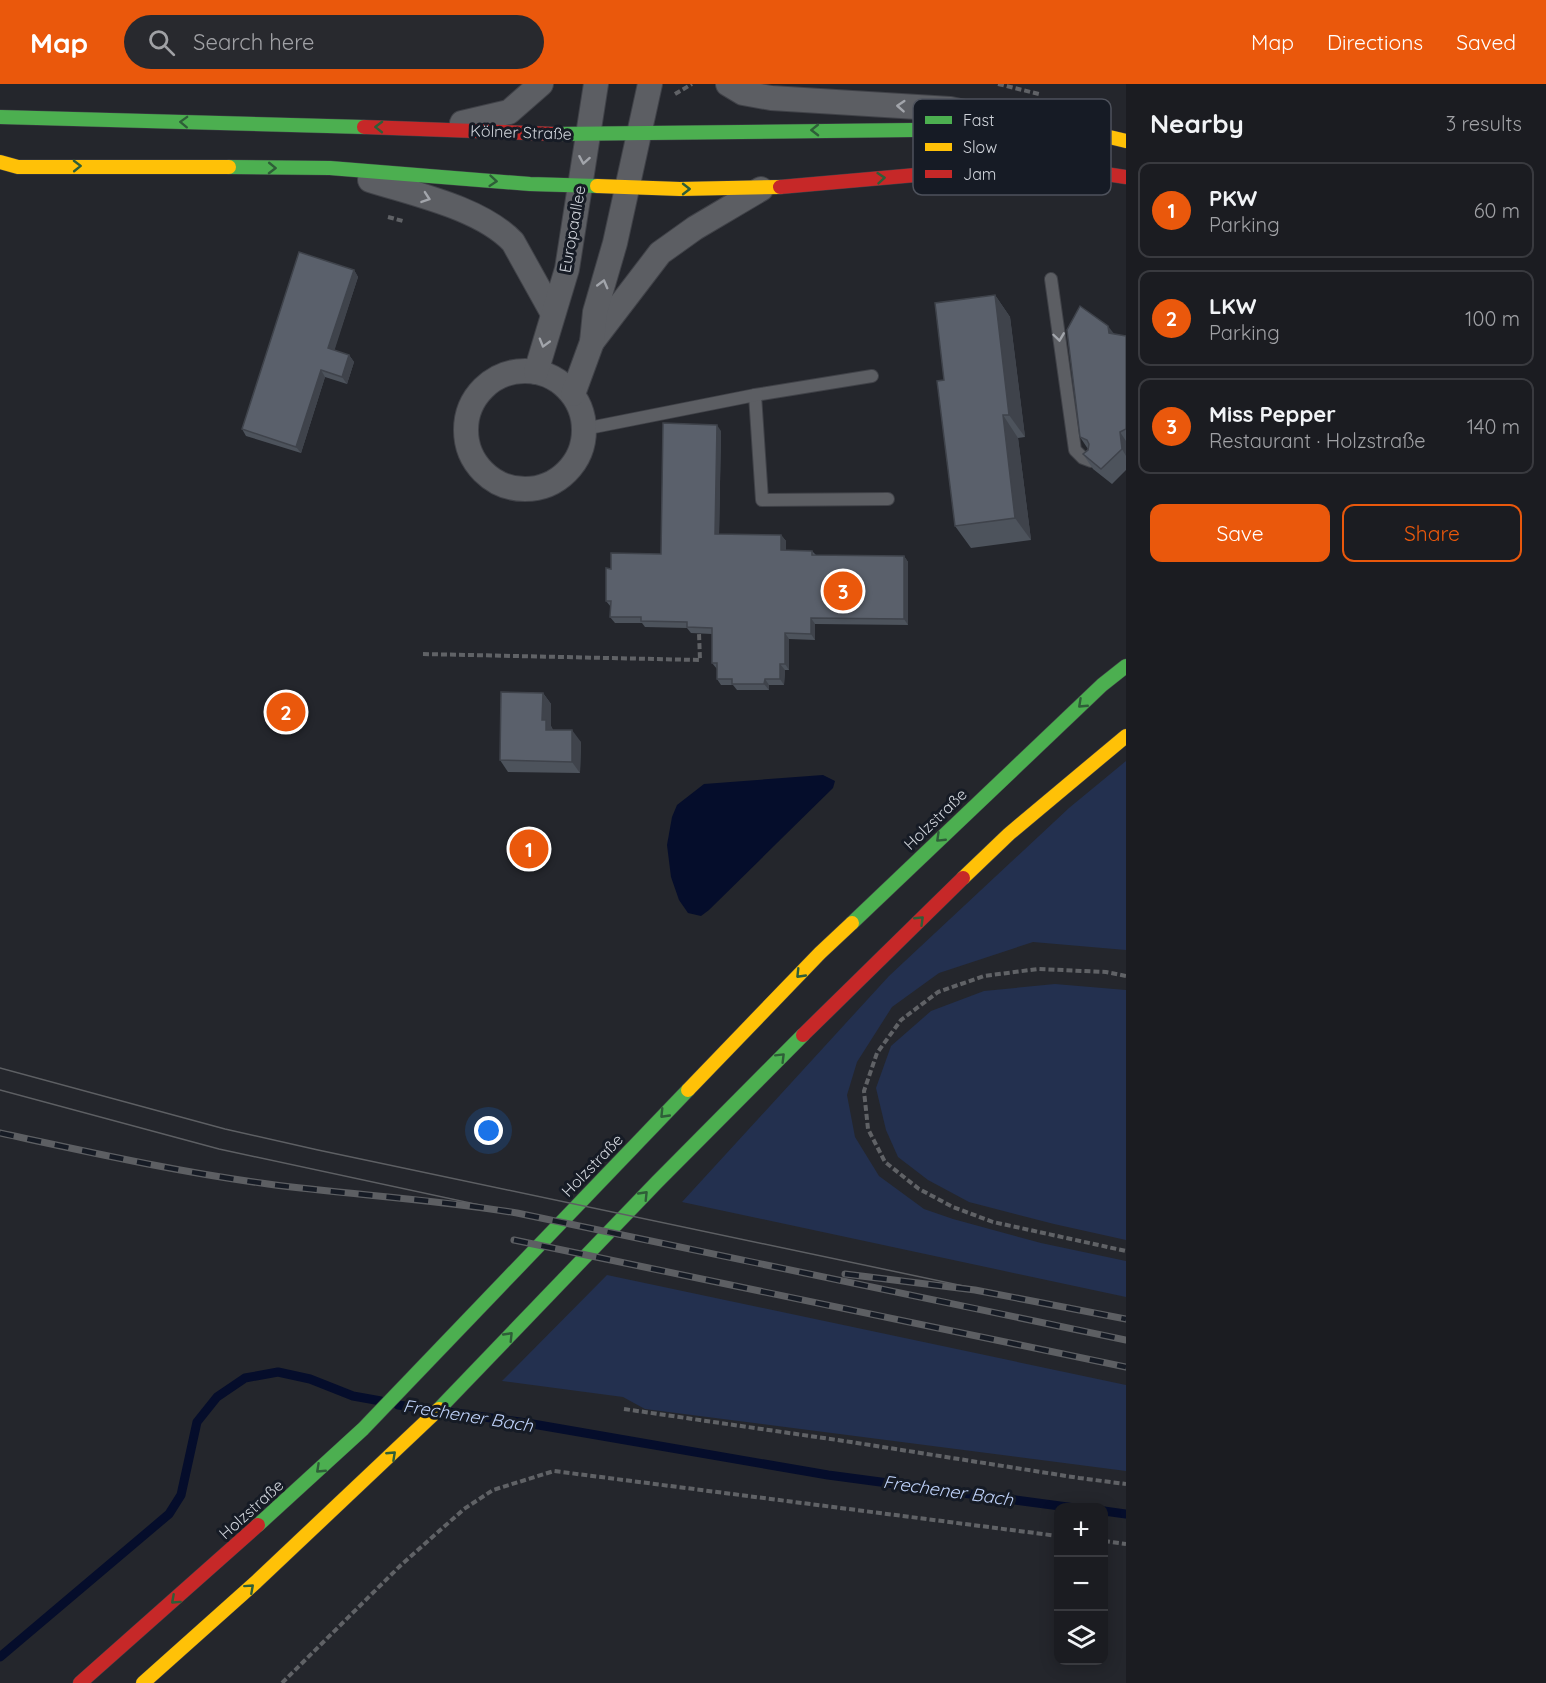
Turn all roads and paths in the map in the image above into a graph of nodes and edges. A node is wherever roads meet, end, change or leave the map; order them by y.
1 (541, 84) edge
2 (596, 84) edge
3 (651, 84) edge
4 (728, 84) edge
5 (913, 107) edge
6 (0, 117) edge
7 (437, 129) junction
8 (913, 130) edge
9 (589, 133) junction
10 (639, 134) junction
11 (1111, 137) edge
12 (1126, 141) edge
13 (0, 162) edge
14 (330, 168) junction
15 (1111, 175) edge
16 (913, 176) edge
17 (1126, 177) edge
18 (579, 187) junction
19 (628, 188) junction
20 (761, 189) junction
21 (387, 216) dead end
22 (407, 221) dead end
23 (1051, 279) dead end
24 (553, 314) junction
25 (592, 342) junction
26 (536, 372) junction
27 (872, 376) dead end
28 (573, 394) junction
29 (755, 395) junction
30 (585, 429) junction
31 (1091, 461) edge
32 (888, 499) dead end
33 (699, 633) edge
34 (423, 654) dead end
35 (1126, 666) edge
36 (1126, 736) edge
37 (1126, 976) edge
38 (1126, 1251) edge
39 (624, 1409) dead end
40 (1126, 1484) edge
41 (1054, 1535) edge
42 (1108, 1542) edge
43 (1126, 1544) edge
44 (80, 1683) edge
45 (143, 1683) edge
46 (282, 1683) edge

1 - 7 street
2 - 9 street, Europaallee
3 - 10 street
5 -> 4 street, Kölner Straße
7 -> 6 main road, Kölner Straße
7 - 9 main road, Kölner Straße
8 -> 10 main road, Kölner Straße
9 - 10 main road, Kölner Straße
9 -> 18 street, Europaallee
10 - 19 street
11 - 12 main road, Kölner Straße
13 -> 14 main road
14 -> 18 main road
14 -> 24 street
15 -> 17 main road
20 -> 16 main road
18 - 19 main road
18 - 24 street, Europaallee
19 -> 20 main road
25 -> 19 street
20 - 25 street
21 - 22 path
23 -> 31 lane
24 -> 26 street, Europaallee
25 - 28 street
26 - 28 street
26 - 30 street
27 - 29 lane
28 - 30 street
29 - 30 lane
29 - 32 lane
33 - 34 path
35 -> 44 main road, Holzstraße
45 -> 36 main road
37 - 38 path
39 - 40 path
41 - 46 path
42 - 43 path

